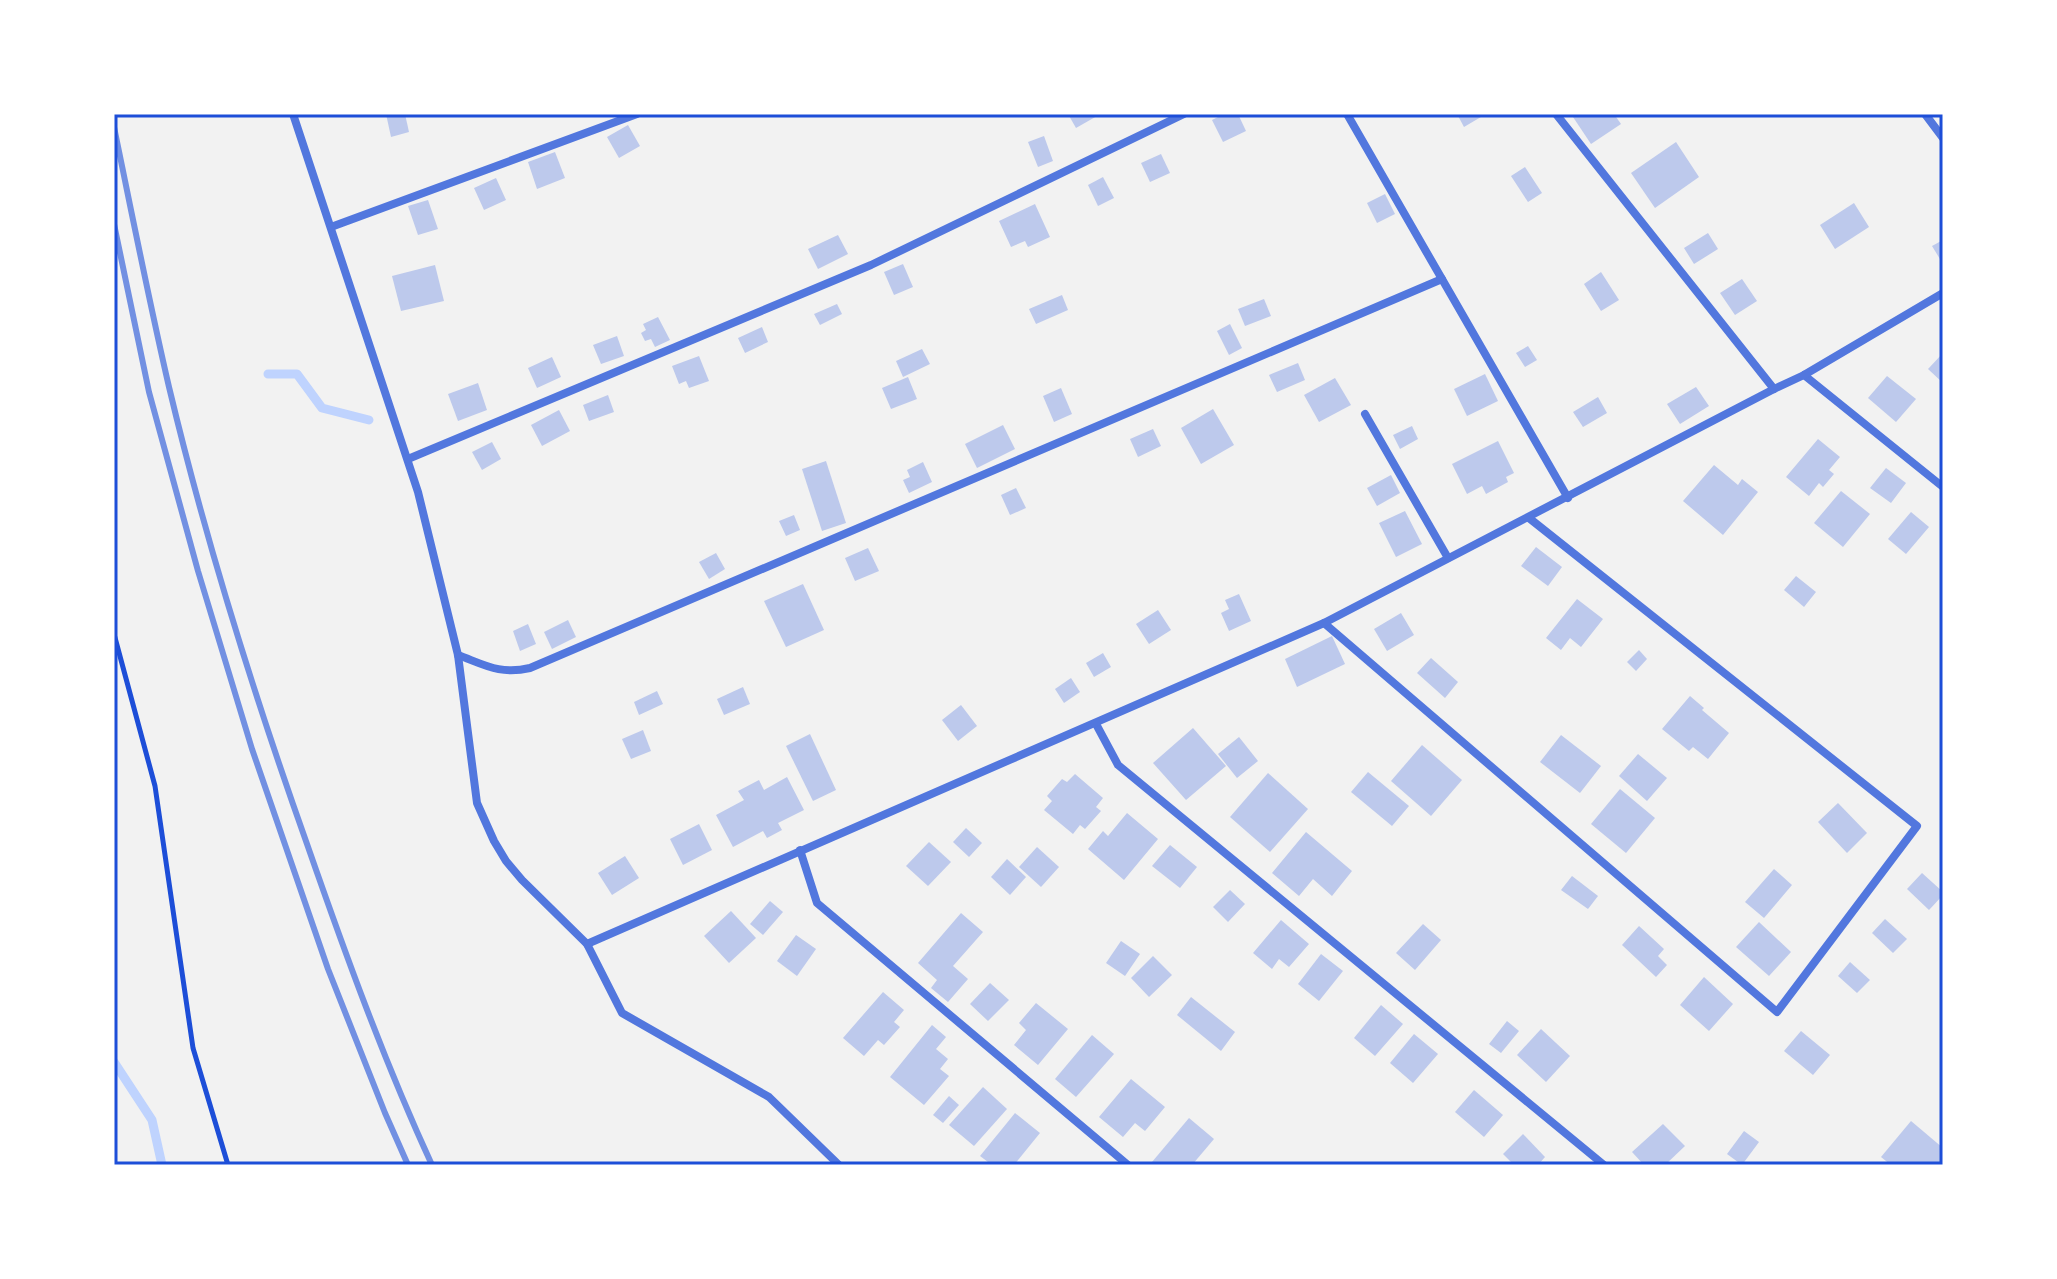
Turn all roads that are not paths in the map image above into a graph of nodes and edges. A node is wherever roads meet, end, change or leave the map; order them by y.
1 (293, 114) edge
2 (637, 114) edge
3 (1184, 114) edge
4 (1347, 114) edge
5 (1556, 114) edge
6 (1925, 114) edge
7 (1943, 138) edge
8 (331, 227) junction
9 (1442, 279) junction
10 (1943, 293) edge
11 (1804, 375) junction
12 (1774, 389) junction
13 (1365, 414) dead end
14 (408, 459) junction
15 (1943, 487) edge
16 (1568, 498) junction
17 (1529, 518) junction
18 (1448, 558) junction
19 (1324, 623) junction
20 (458, 655) junction
21 (1096, 724) junction
22 (800, 850) junction
23 (587, 944) junction
24 (839, 1165) edge
25 (1128, 1165) edge
26 (1604, 1165) edge

1 - 8 street
2 - 8 street
3 - 14 street
4 - 9 street
5 - 12 street
6 - 7 street
8 - 14 street
9 - 16 street
9 - 20 street
10 - 11 street
11 - 12 street
11 - 15 street
12 - 16 street
13 - 18 street
14 - 20 street
16 - 17 street
17 - 18 street
17 - 19 street
18 - 19 street
19 - 21 street
20 - 23 street
21 - 22 street
21 - 26 street
22 - 23 street
22 - 25 street
23 - 24 street

